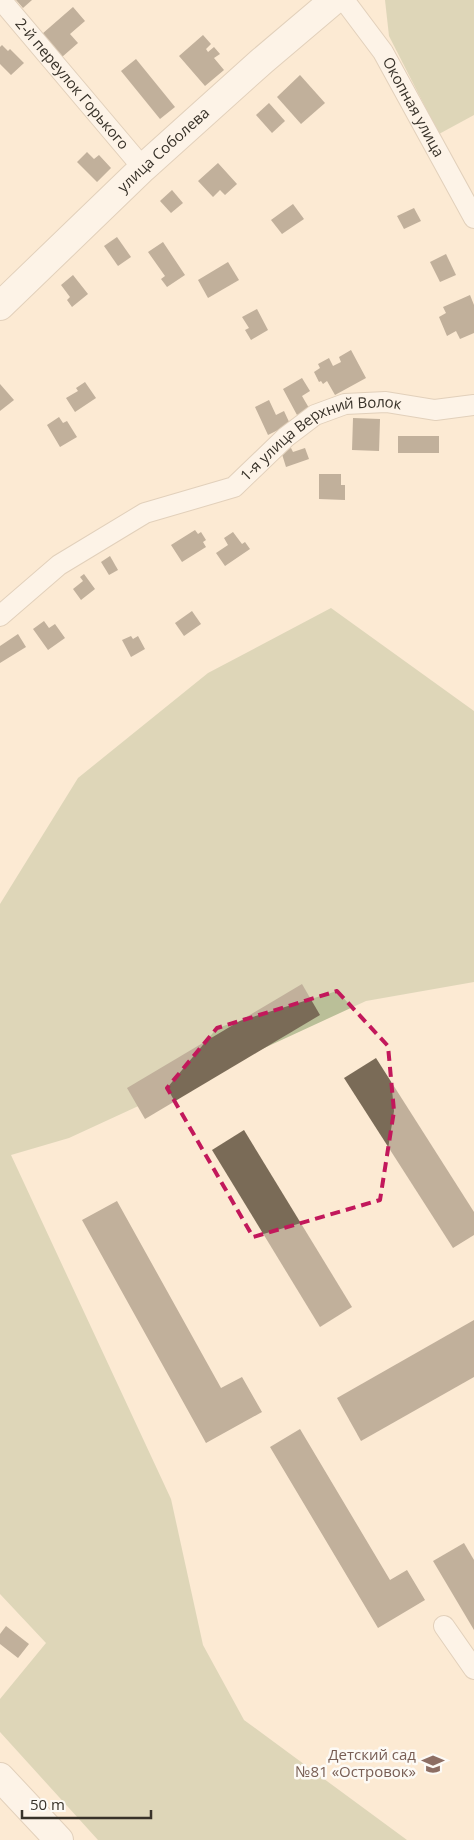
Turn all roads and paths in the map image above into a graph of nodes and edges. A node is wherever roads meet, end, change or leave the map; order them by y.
1 (1, 0) edge
2 (334, 0) edge
3 (344, 0) edge
4 (143, 168) junction
5 (474, 218) edge
6 (0, 306) edge
7 (474, 405) edge
8 (0, 616) edge
9 (444, 1626) dead end
10 (474, 1669) edge
11 (0, 1777) edge
12 (59, 1840) edge

1 - 4 street, 2-й переулок Горького
2 - 4 street, улица Соболева
3 - 5 street, Окопная улица
4 - 6 street, улица Соболева
7 - 8 street, 1-я улица Верхний Волок
9 - 10 street
11 - 12 street

